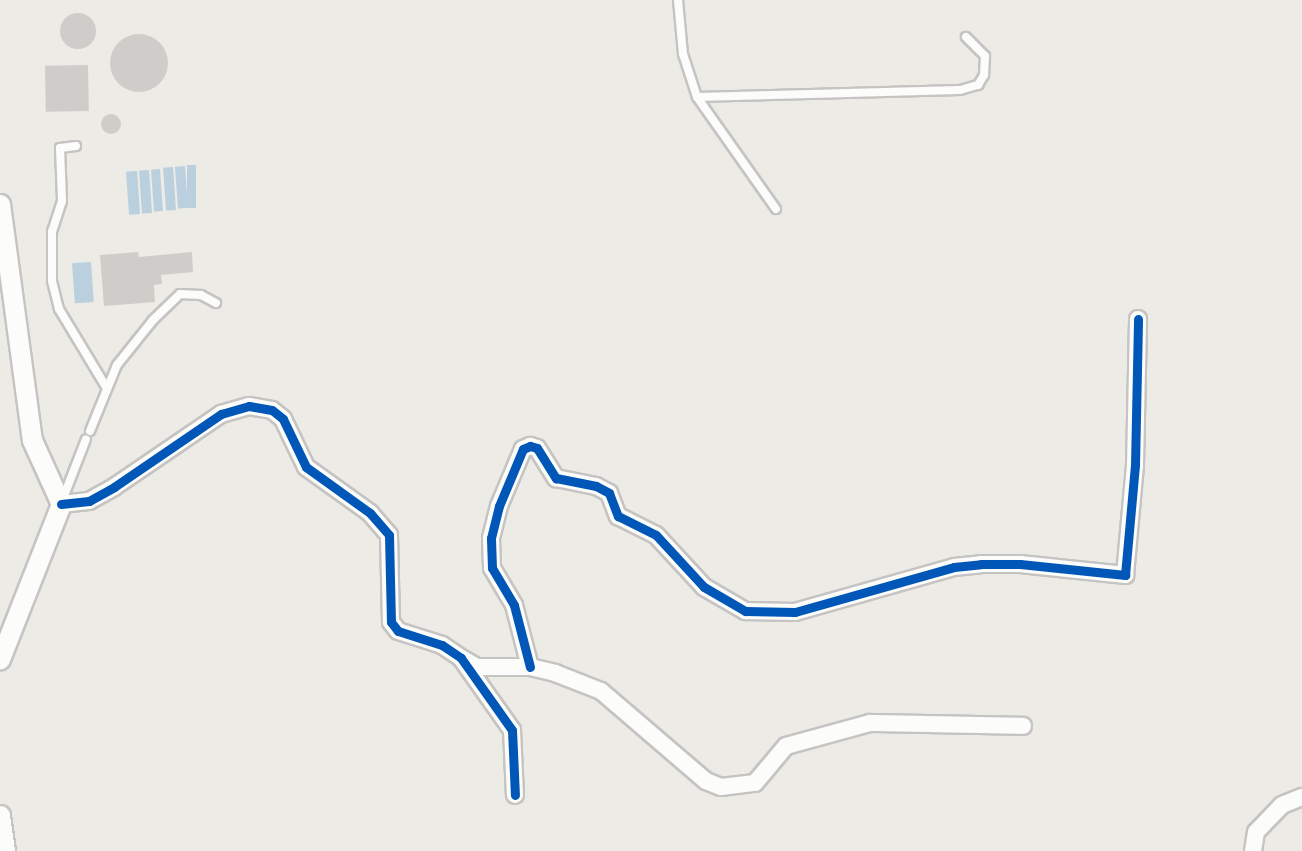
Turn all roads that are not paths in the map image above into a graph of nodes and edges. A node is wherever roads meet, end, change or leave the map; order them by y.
1 (678, 0) edge
2 (965, 37) dead end
3 (697, 97) junction
4 (76, 146) dead end
5 (0, 204) edge
6 (776, 209) dead end
7 (216, 303) dead end
8 (1138, 319) dead end
9 (106, 387) junction
10 (61, 504) junction
11 (461, 658) junction
12 (0, 659) edge
13 (530, 667) junction
14 (1023, 726) dead end
15 (515, 795) dead end
16 (1302, 797) edge
17 (0, 815) edge
18 (5, 851) edge
19 (1253, 851) edge

1 - 3 lane
2 - 3 lane
3 - 6 lane
4 - 9 lane
5 - 10 street
7 - 9 lane
8 - 13 street
9 - 10 lane
10 - 11 street
10 - 12 street
11 - 13 street
11 - 15 street
13 - 14 street
16 - 19 street
17 - 18 street

